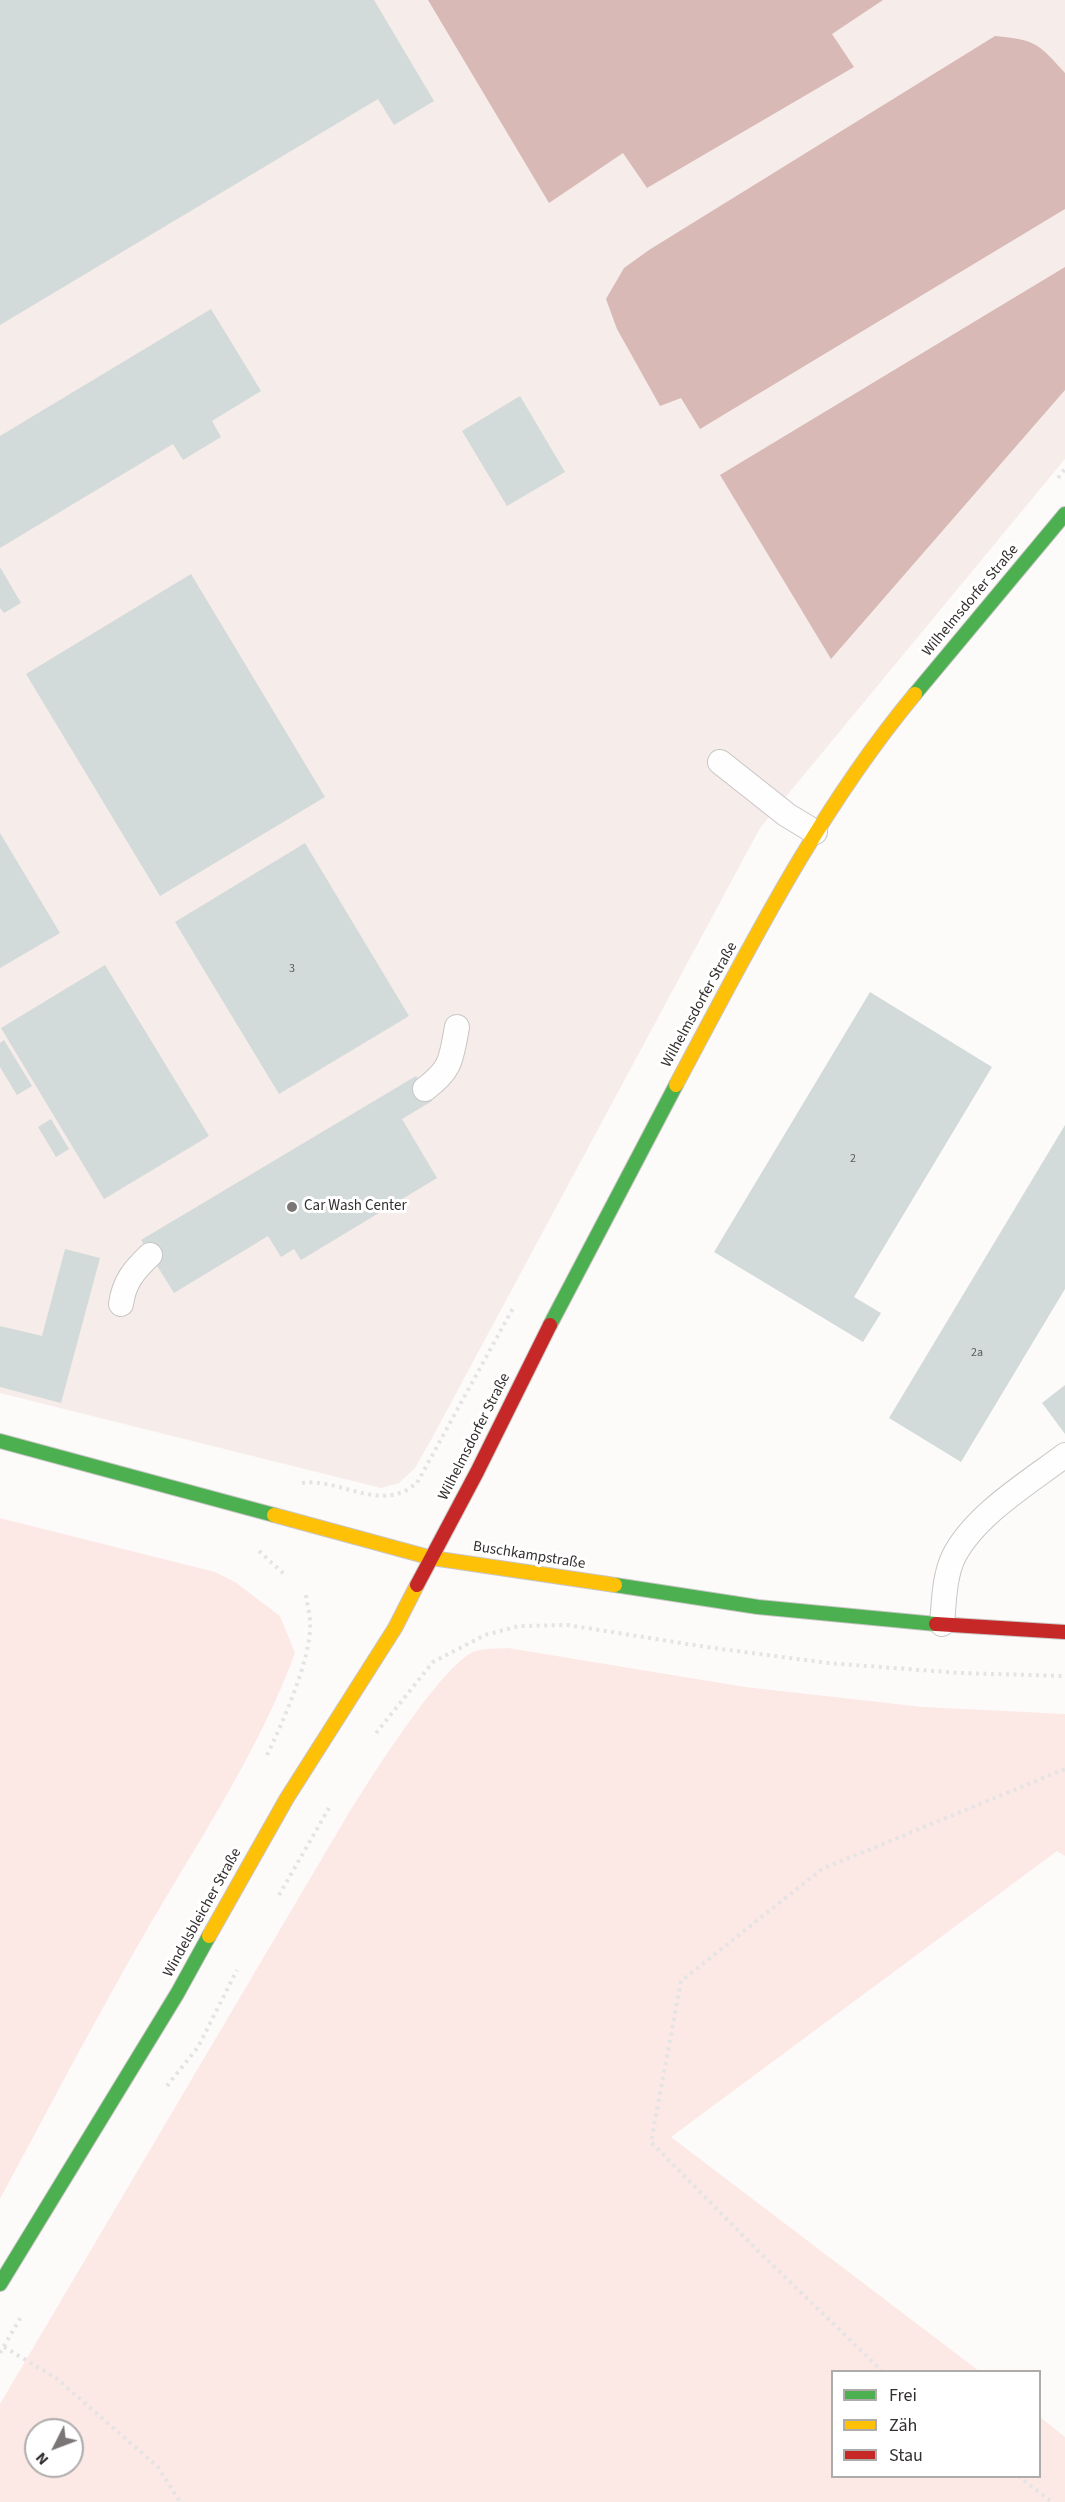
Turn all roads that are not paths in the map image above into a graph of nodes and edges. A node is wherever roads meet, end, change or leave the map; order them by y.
1 (1065, 514) edge
2 (720, 762) dead end
3 (815, 832) junction
4 (457, 1027) dead end
5 (425, 1089) dead end
6 (150, 1255) dead end
7 (121, 1304) dead end
8 (0, 1441) edge
9 (1065, 1455) edge
10 (432, 1558) junction
11 (942, 1624) junction
12 (1065, 1632) edge
13 (0, 2284) edge

1 - 3 main road, Wilhelmsdorfer Straße
2 - 3 lane
3 - 10 main road, Wilhelmsdorfer Straße
4 - 5 lane
6 - 7 lane
8 - 10 main road, Buschkampstraße
9 - 11 lane
10 - 11 main road, Buschkampstraße
10 - 13 main road, Windelsbleicher Straße
11 - 12 main road, Buschkampstraße

